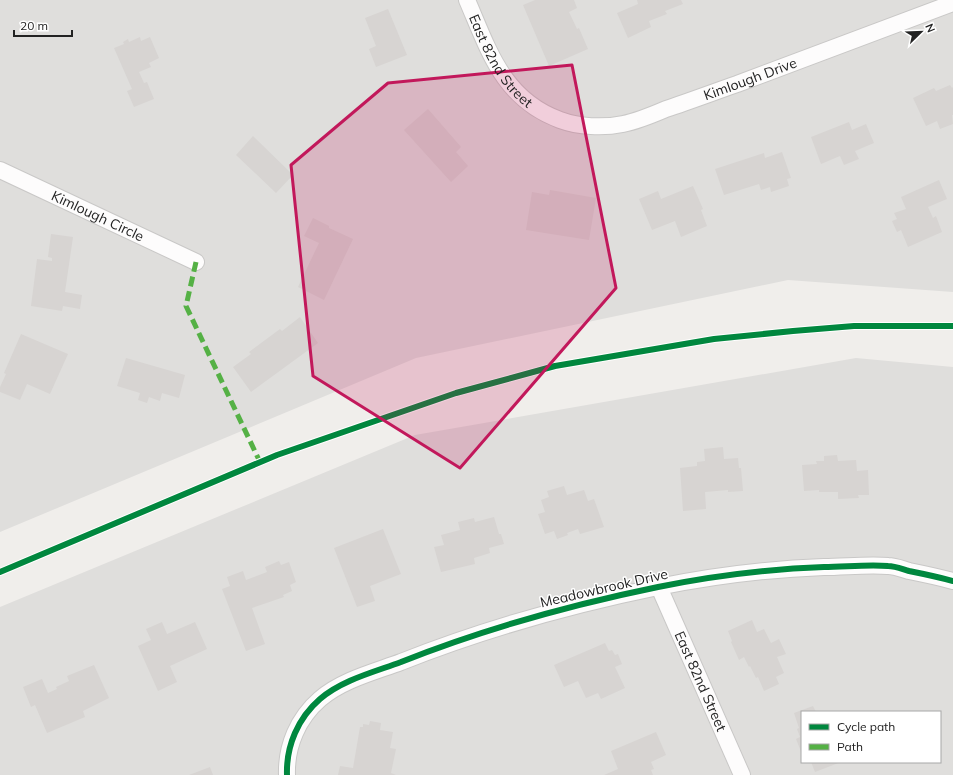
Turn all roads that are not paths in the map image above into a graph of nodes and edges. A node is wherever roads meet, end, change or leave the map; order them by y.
1 (467, 0) edge
2 (953, 2) edge
3 (544, 112) joint
4 (0, 170) edge
5 (196, 262) dead end
6 (953, 581) edge
7 (659, 587) junction
8 (287, 775) edge
9 (742, 775) edge

1 - 3 street, East 82nd Street
2 - 3 street, Kimlough Drive
4 - 5 street, Kimlough Circle
6 - 7 street, Meadowbrook Drive
7 - 8 street, Meadowbrook Drive
7 - 9 street, East 82nd Street

